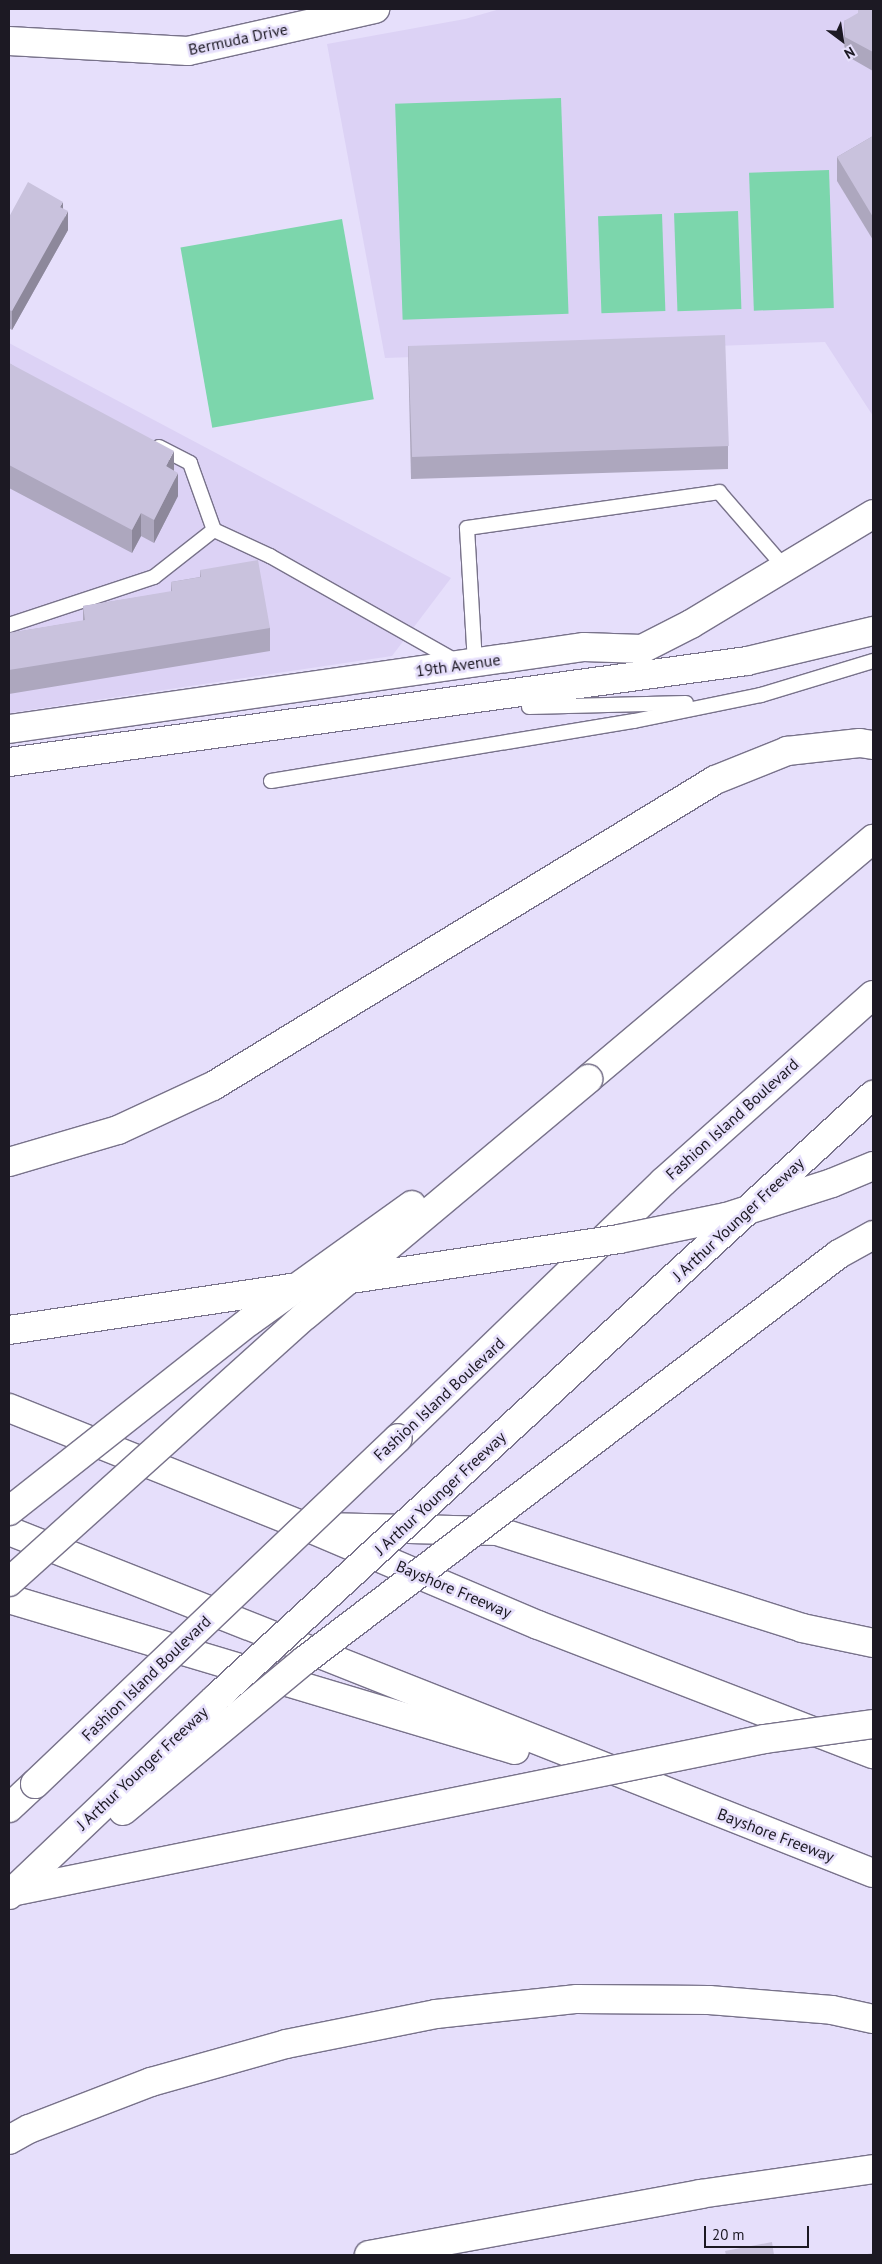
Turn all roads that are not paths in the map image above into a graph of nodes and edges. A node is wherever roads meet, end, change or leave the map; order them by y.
1 (375, 9) edge
2 (9, 42) edge
3 (147, 440) edge
4 (873, 514) edge
5 (214, 530) junction
6 (785, 568) junction
7 (9, 625) edge
8 (873, 631) edge
9 (873, 661) edge
10 (468, 664) junction
11 (690, 703) dead end
12 (529, 707) dead end
13 (9, 729) edge
14 (873, 746) edge
15 (9, 762) edge
16 (272, 781) dead end
17 (873, 839) edge
18 (873, 995) edge
19 (588, 1079) junction
20 (873, 1095) edge
21 (9, 1162) edge
22 (873, 1166) edge
23 (873, 1234) edge
24 (9, 1330) edge
25 (9, 1408) edge
26 (9, 1511) edge
27 (307, 1527) junction
28 (9, 1531) edge
29 (9, 1582) edge
30 (9, 1599) edge
31 (873, 1643) edge
32 (873, 1724) edge
33 (873, 1754) edge
34 (699, 1805) junction
35 (9, 1808) edge
36 (873, 1873) edge
37 (9, 1894) edge
38 (9, 1910) edge
39 (873, 2019) edge
40 (9, 2140) edge
41 (873, 2169) edge
42 (369, 2255) edge

1 - 2 main road, Bermuda Drive
3 - 5 lane
4 - 6 main road, 19th Avenue
5 - 7 lane
5 - 10 lane
6 - 10 main road, 19th Avenue
6 - 10 lane
8 - 15 main road
9 - 16 lane
10 - 13 main road, 19th Avenue
11 - 12 lane
14 - 21 main road
17 - 19 main road
18 - 35 main road, Fashion Island Boulevard, bridge
19 - 26 main road, bridge
19 - 29 main road, bridge
20 - 37 main road, J Arthur Younger Freeway, bridge
22 - 24 main road, bridge
23 - 38 main road, bridge
25 - 27 main road, Bayshore Freeway
27 - 31 main road
27 - 33 main road, Bayshore Freeway
28 - 34 main road, Bayshore Freeway
30 - 34 main road
32 - 37 main road, bridge
34 - 36 main road, Bayshore Freeway
39 - 40 main road
41 - 42 main road

